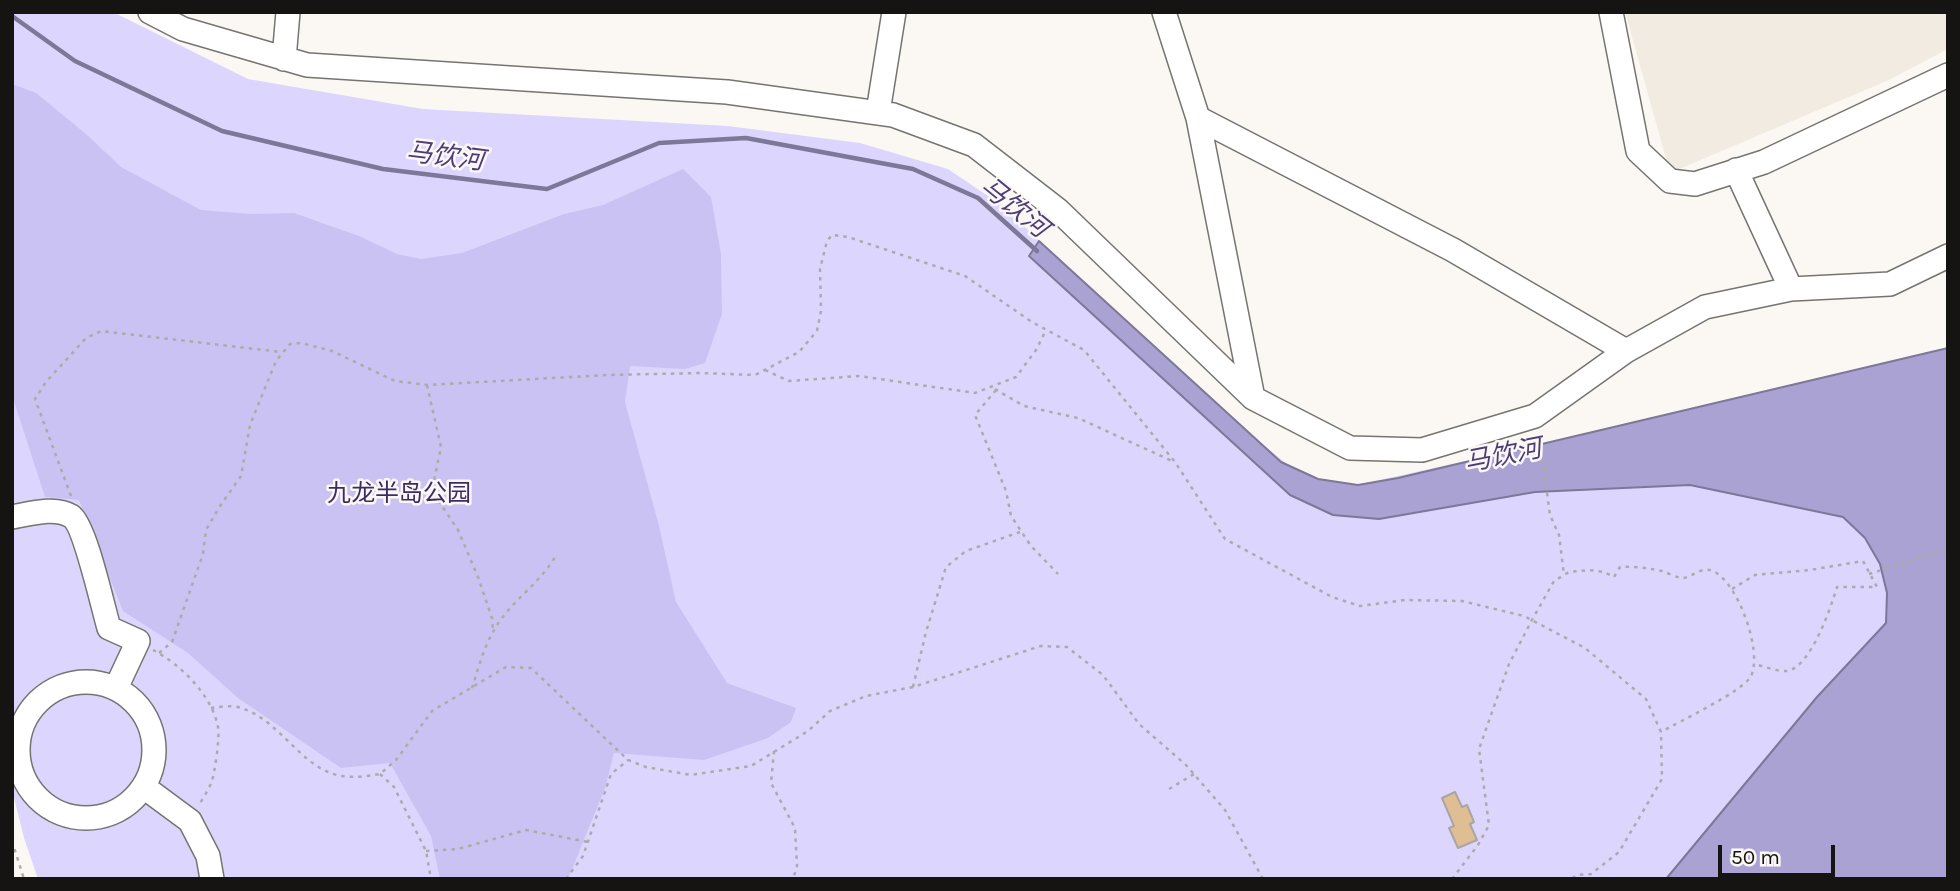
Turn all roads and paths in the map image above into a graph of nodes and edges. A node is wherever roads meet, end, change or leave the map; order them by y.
1 (150, 12) edge
2 (288, 12) edge
3 (894, 12) edge
4 (1164, 12) edge
5 (1611, 12) edge
6 (284, 59) junction
7 (1948, 75) edge
8 (878, 112) junction
9 (1198, 118) junction
10 (1736, 170) junction
11 (1948, 256) edge
12 (1791, 289) junction
13 (1046, 330) junction
14 (1626, 351) junction
15 (281, 352) junction
16 (765, 370) junction
17 (427, 385) junction
18 (992, 387) junction
19 (996, 390) junction
20 (1253, 398) junction
21 (1540, 439) dead end
22 (1175, 462) junction
23 (63, 514) junction
24 (12, 517) edge
25 (1021, 531) junction
26 (1948, 549) edge
27 (555, 556) dead end
28 (1869, 573) junction
29 (1058, 574) dead end
30 (1564, 575) junction
31 (1732, 589) junction
32 (1532, 620) junction
33 (493, 631) junction
34 (138, 641) junction
35 (159, 653) junction
36 (1754, 664) junction
37 (913, 687) junction
38 (116, 688) junction
39 (472, 688) junction
40 (211, 708) junction
41 (1661, 732) junction
42 (774, 751) junction
43 (628, 760) junction
44 (380, 774) junction
45 (1194, 774) junction
46 (144, 787) junction
47 (1169, 789) dead end
48 (190, 821) junction
49 (12, 841) edge
50 (588, 842) junction
51 (426, 851) junction
52 (24, 879) edge
53 (212, 879) edge
54 (431, 879) edge
55 (566, 879) edge
56 (793, 879) edge
57 (1263, 879) edge
58 (1452, 879) edge
59 (1571, 879) edge

1 - 6 street
2 - 6 street
3 - 8 street
4 - 9 street
5 - 10 street
6 - 8 street
7 - 10 street
8 - 20 street
9 - 14 street
9 - 20 street
10 - 12 street
11 - 12 street
12 - 14 street
13 - 16 path
13 - 18 path
13 - 22 path
14 - 20 street
15 - 17 path
15 - 23 path
15 - 35 path
16 - 17 path
16 - 18 path
17 - 33 path
18 - 19 path
19 - 22 path
19 - 25 path
21 - 30 path
22 - 32 path
23 - 24 street
23 - 34 street
25 - 29 path
25 - 37 path
26 - 28 path
27 - 33 path
28 - 31 path
28 - 36 path
30 - 31 path
30 - 32 path
31 - 36 path
32 - 41 path
32 - 58 path
33 - 39 path
34 - 35 path
34 - 38 street
35 - 40 path
36 - 41 path
37 - 42 path
37 - 45 path
38 - 46 street
38 - 46 street
39 - 43 path
39 - 44 path
40 - 44 path
40 - 48 path
41 - 59 path
42 - 43 path
42 - 56 path
43 - 50 path
44 - 51 path
45 - 47 path
45 - 57 path
46 - 48 street
48 - 53 street
49 - 52 path
50 - 51 path
50 - 55 path
51 - 54 path

